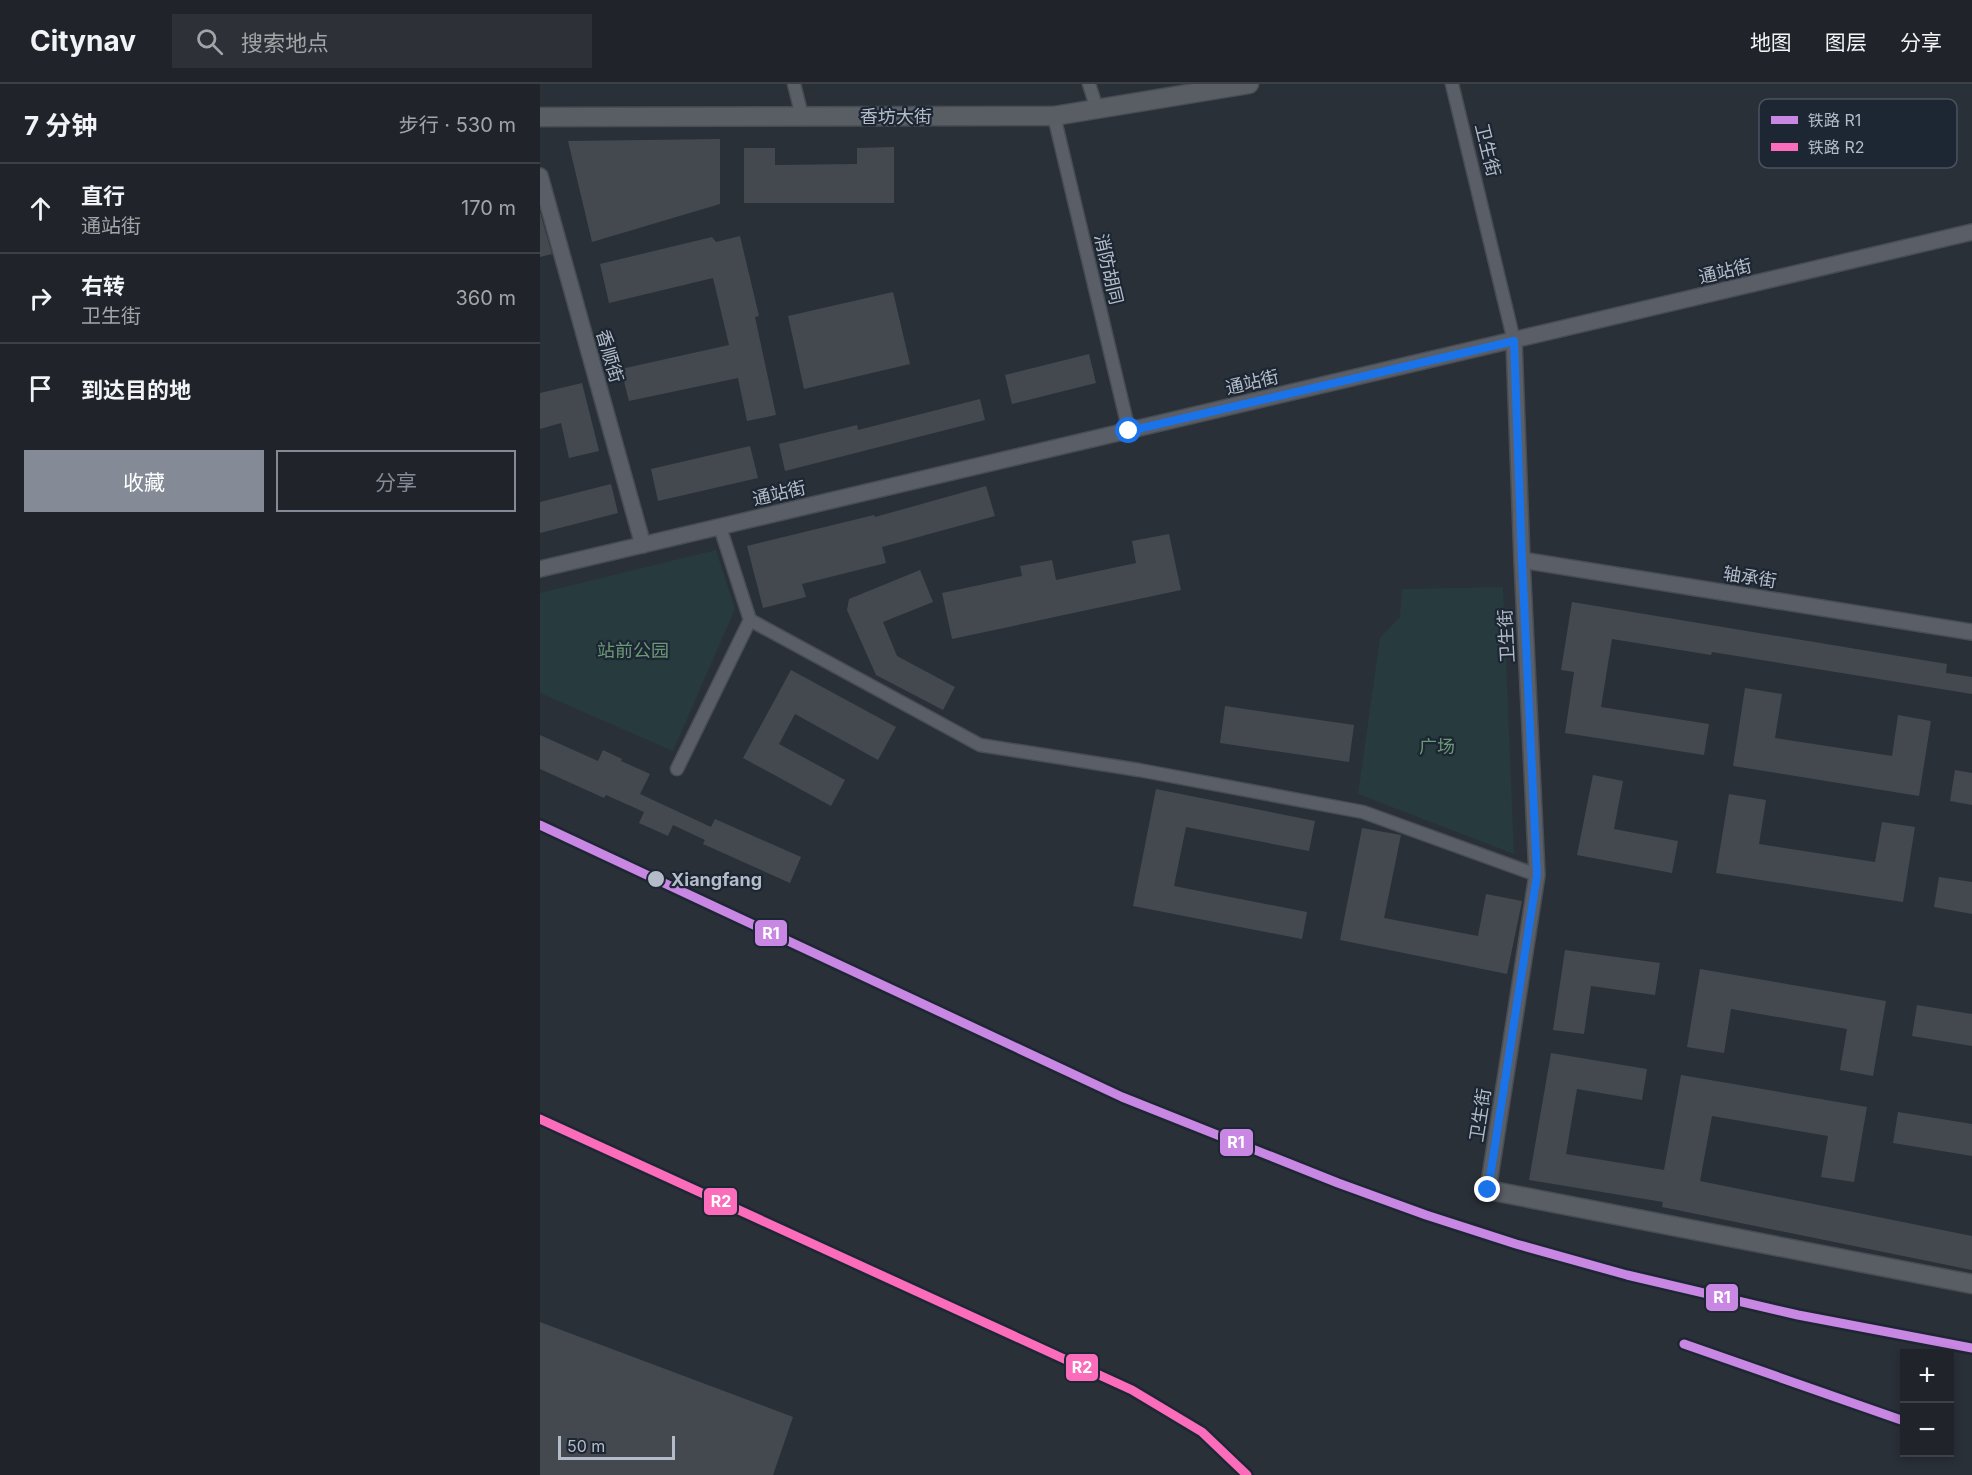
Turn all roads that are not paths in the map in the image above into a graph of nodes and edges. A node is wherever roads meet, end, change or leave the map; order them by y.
1 (794, 84) edge
2 (1089, 84) edge
3 (1249, 84) edge
4 (1452, 84) edge
5 (1097, 110) junction
6 (802, 116) junction
7 (1054, 116) junction
8 (540, 117) edge
9 (540, 177) edge
10 (1972, 232) edge
11 (1514, 341) junction
12 (1129, 431) junction
13 (720, 527) junction
14 (643, 545) junction
15 (1522, 560) junction
16 (540, 569) edge
17 (750, 620) junction
18 (1972, 632) edge
19 (677, 769) dead end
20 (1537, 875) junction
21 (1488, 1190) joint
22 (1972, 1284) edge

1 - 6 street
2 - 5 street
3 - 5 main road, 香坊大街
4 - 11 street, 卫生街
5 - 7 main road, 香坊大街
6 - 7 main road, 香坊大街
6 - 8 main road, 香坊大街
7 - 12 street, 消防胡同
9 - 14 street, 香顺街
10 - 11 street, 通站街
11 - 12 street, 通站街
11 - 15 street, 卫生街
12 - 13 street, 通站街
13 - 14 street, 通站街
13 - 17 street
14 - 16 street, 通站街
15 - 18 street, 轴承街
15 - 20 street, 卫生街
17 - 19 street
17 - 20 street
20 - 21 street, 卫生街
21 - 22 main road

